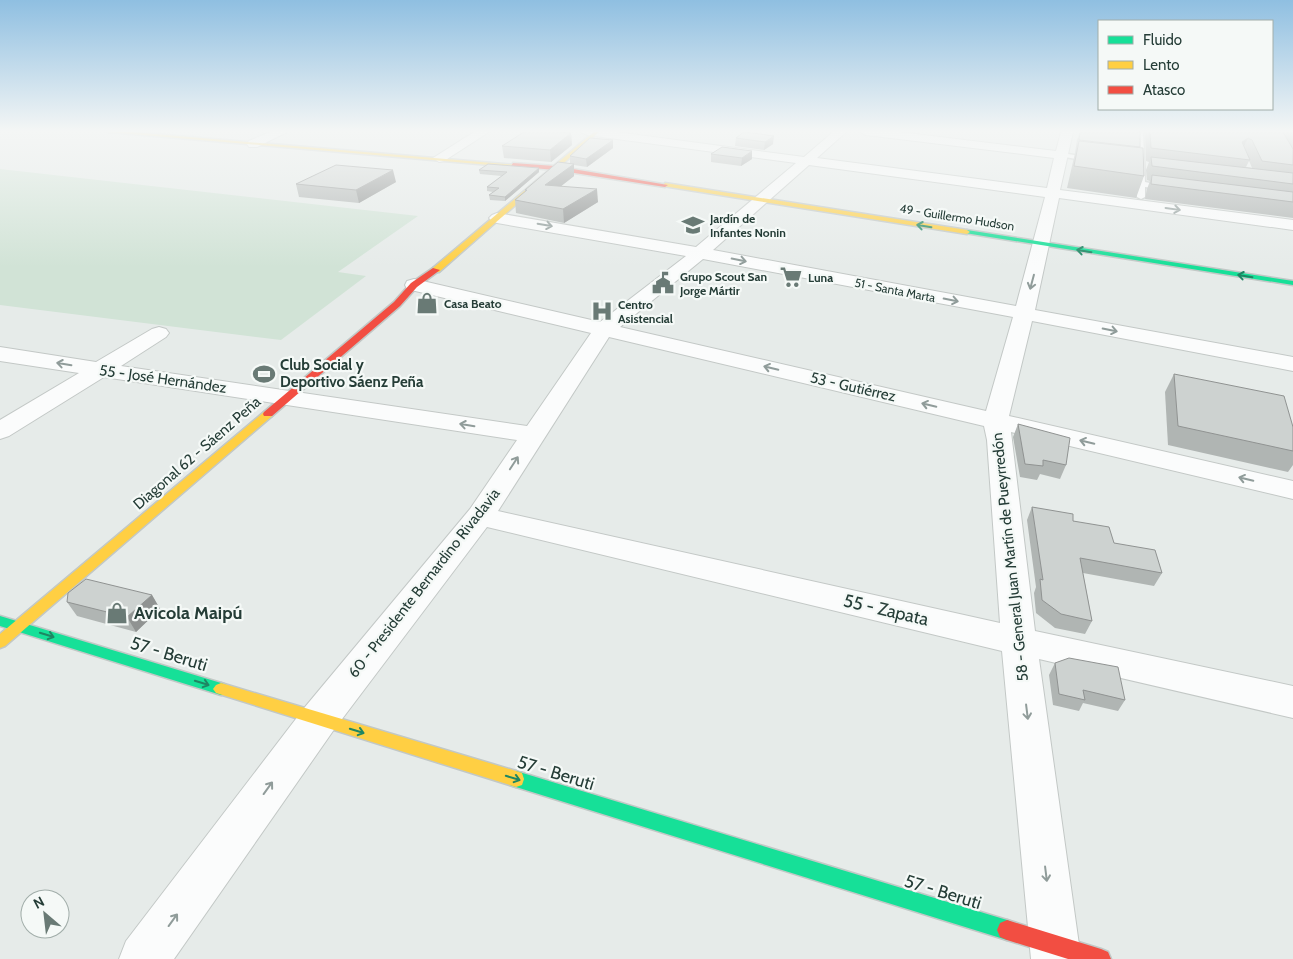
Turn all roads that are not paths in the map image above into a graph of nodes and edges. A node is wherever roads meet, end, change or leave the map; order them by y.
1 (545, 177) edge
2 (612, 177) edge
3 (789, 177) edge
4 (929, 177) edge
5 (1057, 177) edge
6 (1141, 177) edge
7 (1141, 184) junction
8 (1178, 189) edge
9 (1054, 193) junction
10 (1141, 197) edge
11 (762, 200) junction
12 (497, 218) junction
13 (1293, 225) edge
14 (1042, 245) junction
15 (700, 253) junction
16 (1293, 283) edge
17 (414, 285) junction
18 (1023, 314) junction
19 (604, 329) junction
20 (159, 333) dead end
21 (0, 354) edge
22 (1293, 364) edge
23 (100, 370) junction
24 (286, 397) junction
25 (995, 420) junction
26 (0, 431) edge
27 (533, 435) junction
28 (1293, 490) edge
29 (480, 516) junction
30 (0, 621) edge
31 (18, 626) junction
32 (1019, 641) junction
33 (0, 642) edge
34 (1293, 702) edge
35 (319, 719) junction
36 (1055, 952) edge
37 (144, 959) edge
38 (1101, 959) edge

1 - 12 street, Diagonal 62 - Sáenz Peña
2 - 11 street, 49 - Guillermo Hudson
3 - 11 street, 60 - Presidente Bernardino Rivadavia
4 - 9 street
5 - 9 street, 58 - General Juan Martín de Pueyrredón
6 - 7 lane
7 - 8 lane
7 - 10 lane
9 -> 13 street
9 - 14 street, 58 - General Juan Martín de Pueyrredón
14 -> 11 street, 49 - Guillermo Hudson
11 - 15 street, 60 - Presidente Bernardino Rivadavia
12 -> 15 street, 51 - Santa Marta
12 - 17 street, Diagonal 62 - Sáenz Peña
16 -> 14 street, 49 - Guillermo Hudson
14 -> 18 street, 58 - General Juan Martín de Pueyrredón
15 -> 18 street, 51 - Santa Marta
15 - 19 street, 60 - Presidente Bernardino Rivadavia
17 - 19 street, 53 - Gutiérrez
17 - 24 street, Diagonal 62 - Sáenz Peña
18 -> 22 street, 51 - Santa Marta
18 - 25 street, 58 - General Juan Martín de Pueyrredón
25 -> 19 street, 53 - Gutiérrez
19 - 27 street, 60 - Presidente Bernardino Rivadavia
20 - 23 street
23 -> 21 street, 55 - José Hernández
23 - 24 street, 55 - José Hernández
23 - 26 street
27 -> 24 street, 55 - José Hernández
24 - 31 street, Diagonal 62 - Sáenz Peña
28 -> 25 street, 53 - Gutiérrez
25 - 32 street, 58 - General Juan Martín de Pueyrredón
29 -> 27 street, 60 - Presidente Bernardino Rivadavia
29 - 32 street, 55 - Zapata
29 - 35 street, 60 - Presidente Bernardino Rivadavia
30 - 31 street, 57 - Beruti
31 - 33 street, Diagonal 62 - Sáenz Peña
31 -> 35 street, 57 - Beruti
32 - 34 street, 55 - Zapata
32 -> 36 street, 58 - General Juan Martín de Pueyrredón
35 -> 36 street, 57 - Beruti
37 -> 35 street, 60 - Presidente Bernardino Rivadavia
36 - 38 street, 57 - Beruti

